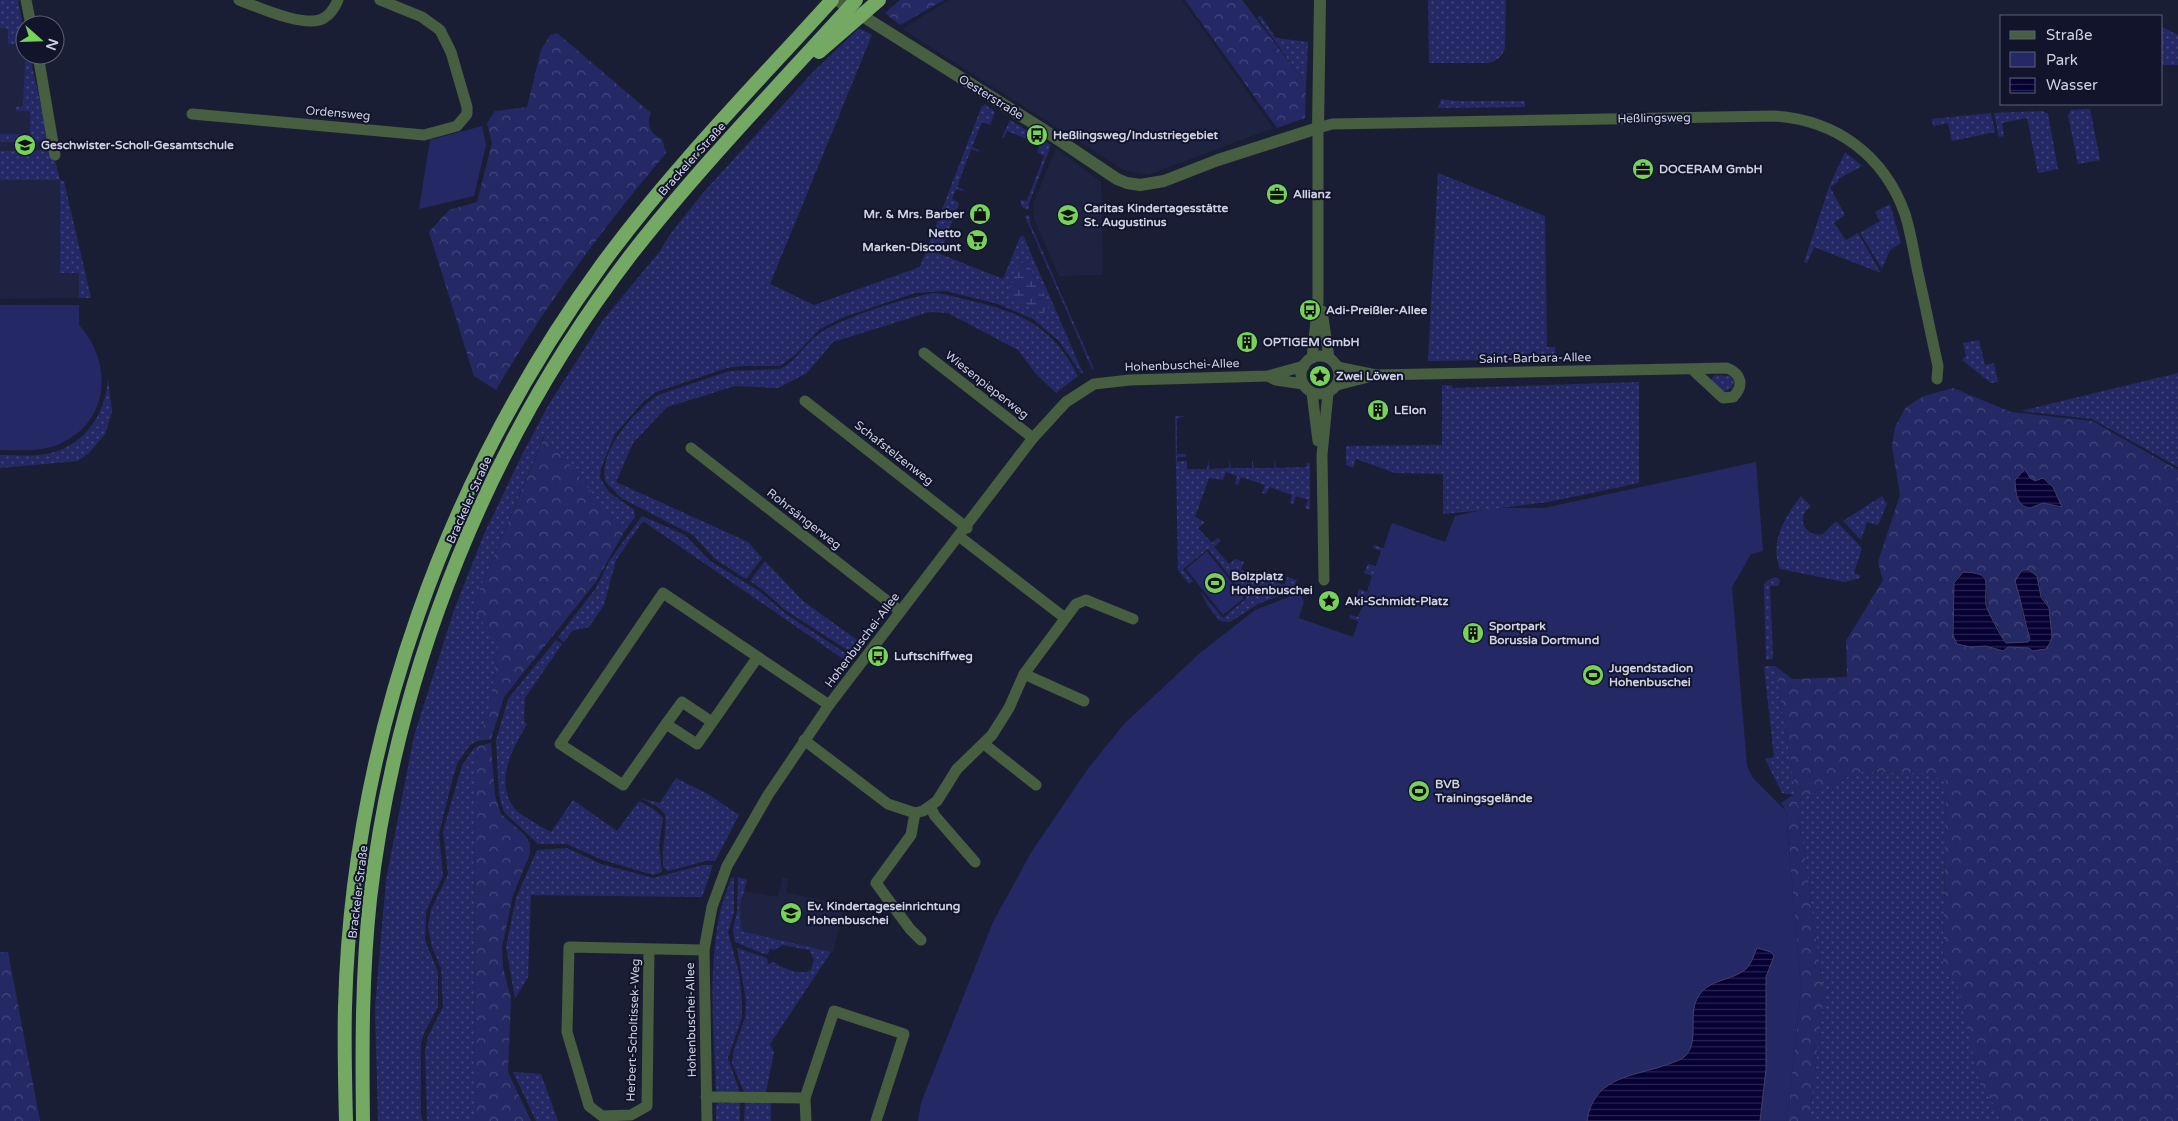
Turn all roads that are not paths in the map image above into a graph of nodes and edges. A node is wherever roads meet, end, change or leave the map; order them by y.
1 (26, 0) edge
2 (239, 0) edge
3 (338, 0) edge
4 (380, 0) edge
5 (832, 0) edge
6 (837, 0) edge
7 (856, 0) edge
8 (879, 0) edge
9 (1320, 0) edge
10 (29, 15) edge
11 (833, 33) junction
12 (40, 65) edge
13 (192, 114) dead end
14 (1318, 128) junction
15 (55, 155) dead end
16 (1318, 302) junction
17 (924, 353) dead end
18 (1308, 362) junction
19 (1333, 362) junction
20 (1694, 371) dead end
21 (1376, 375) junction
22 (1268, 376) junction
23 (1937, 379) dead end
24 (1308, 388) junction
25 (1332, 389) junction
26 (805, 401) dead end
27 (1034, 438) junction
28 (691, 448) dead end
29 (1322, 455) junction
30 (963, 532) junction
31 (1324, 580) dead end
32 (900, 611) junction
33 (1064, 618) junction
34 (1133, 619) dead end
35 (757, 658) junction
36 (1024, 674) junction
37 (1084, 701) dead end
38 (829, 705) junction
39 (712, 722) junction
40 (666, 724) junction
41 (804, 740) junction
42 (984, 744) junction
43 (1036, 785) dead end
44 (930, 808) junction
45 (915, 813) junction
46 (975, 862) dead end
47 (922, 940) dead end
48 (649, 950) junction
49 (704, 950) junction
50 (706, 1097) junction
51 (805, 1098) junction
52 (346, 1121) edge
53 (364, 1121) edge
54 (707, 1121) edge
55 (806, 1121) edge
56 (876, 1121) edge

1 - 10 street
2 - 3 street
4 - 13 street, Ordensweg
5 - 52 highway, Brackeler Straße
6 - 14 street, Oesterstraße
7 - 11 highway
8 - 11 highway
9 - 14 street
11 - 53 highway, Brackeler Straße
12 - 15 street
14 - 16 street
14 - 23 street, Heßlingsweg
16 - 18 street
16 - 19 street
17 - 27 street, Wiesenpieperweg
18 - 19 street
18 - 22 street, Hohenbuschei-Allee
18 - 24 street
19 - 21 street, Saint-Barbara-Allee
19 - 25 street
20 - 21 street, Saint-Barbara-Allee
21 - 25 street, Saint-Barbara-Allee
22 - 24 street, Hohenbuschei-Allee
22 - 27 street, Hohenbuschei-Allee
24 - 25 street
24 - 29 street
25 - 29 street
26 - 30 street, Schafstelzenweg
27 - 30 street, Hohenbuschei-Allee
28 - 32 street, Rohrsängerweg
29 - 31 street
30 - 32 street, Hohenbuschei-Allee
30 - 33 street, Schafstelzenweg
32 - 38 street, Hohenbuschei-Allee
33 - 34 street
33 - 36 street
35 - 38 street
35 - 39 street
35 - 40 street
36 - 37 street
36 - 42 street
38 - 41 street, Hohenbuschei-Allee
39 - 40 street
39 - 40 street
41 - 45 street
41 - 49 street, Hohenbuschei-Allee
42 - 43 street
42 - 44 street
44 - 45 street
44 - 46 street
45 - 47 street
48 - 48 street, Herbert-Scholtissek-Weg
48 - 49 street, Herbert-Scholtissek-Weg
49 - 50 street, Hohenbuschei-Allee
50 - 51 street
50 - 54 street, Hohenbuschei-Allee
51 - 55 street
51 - 56 street

